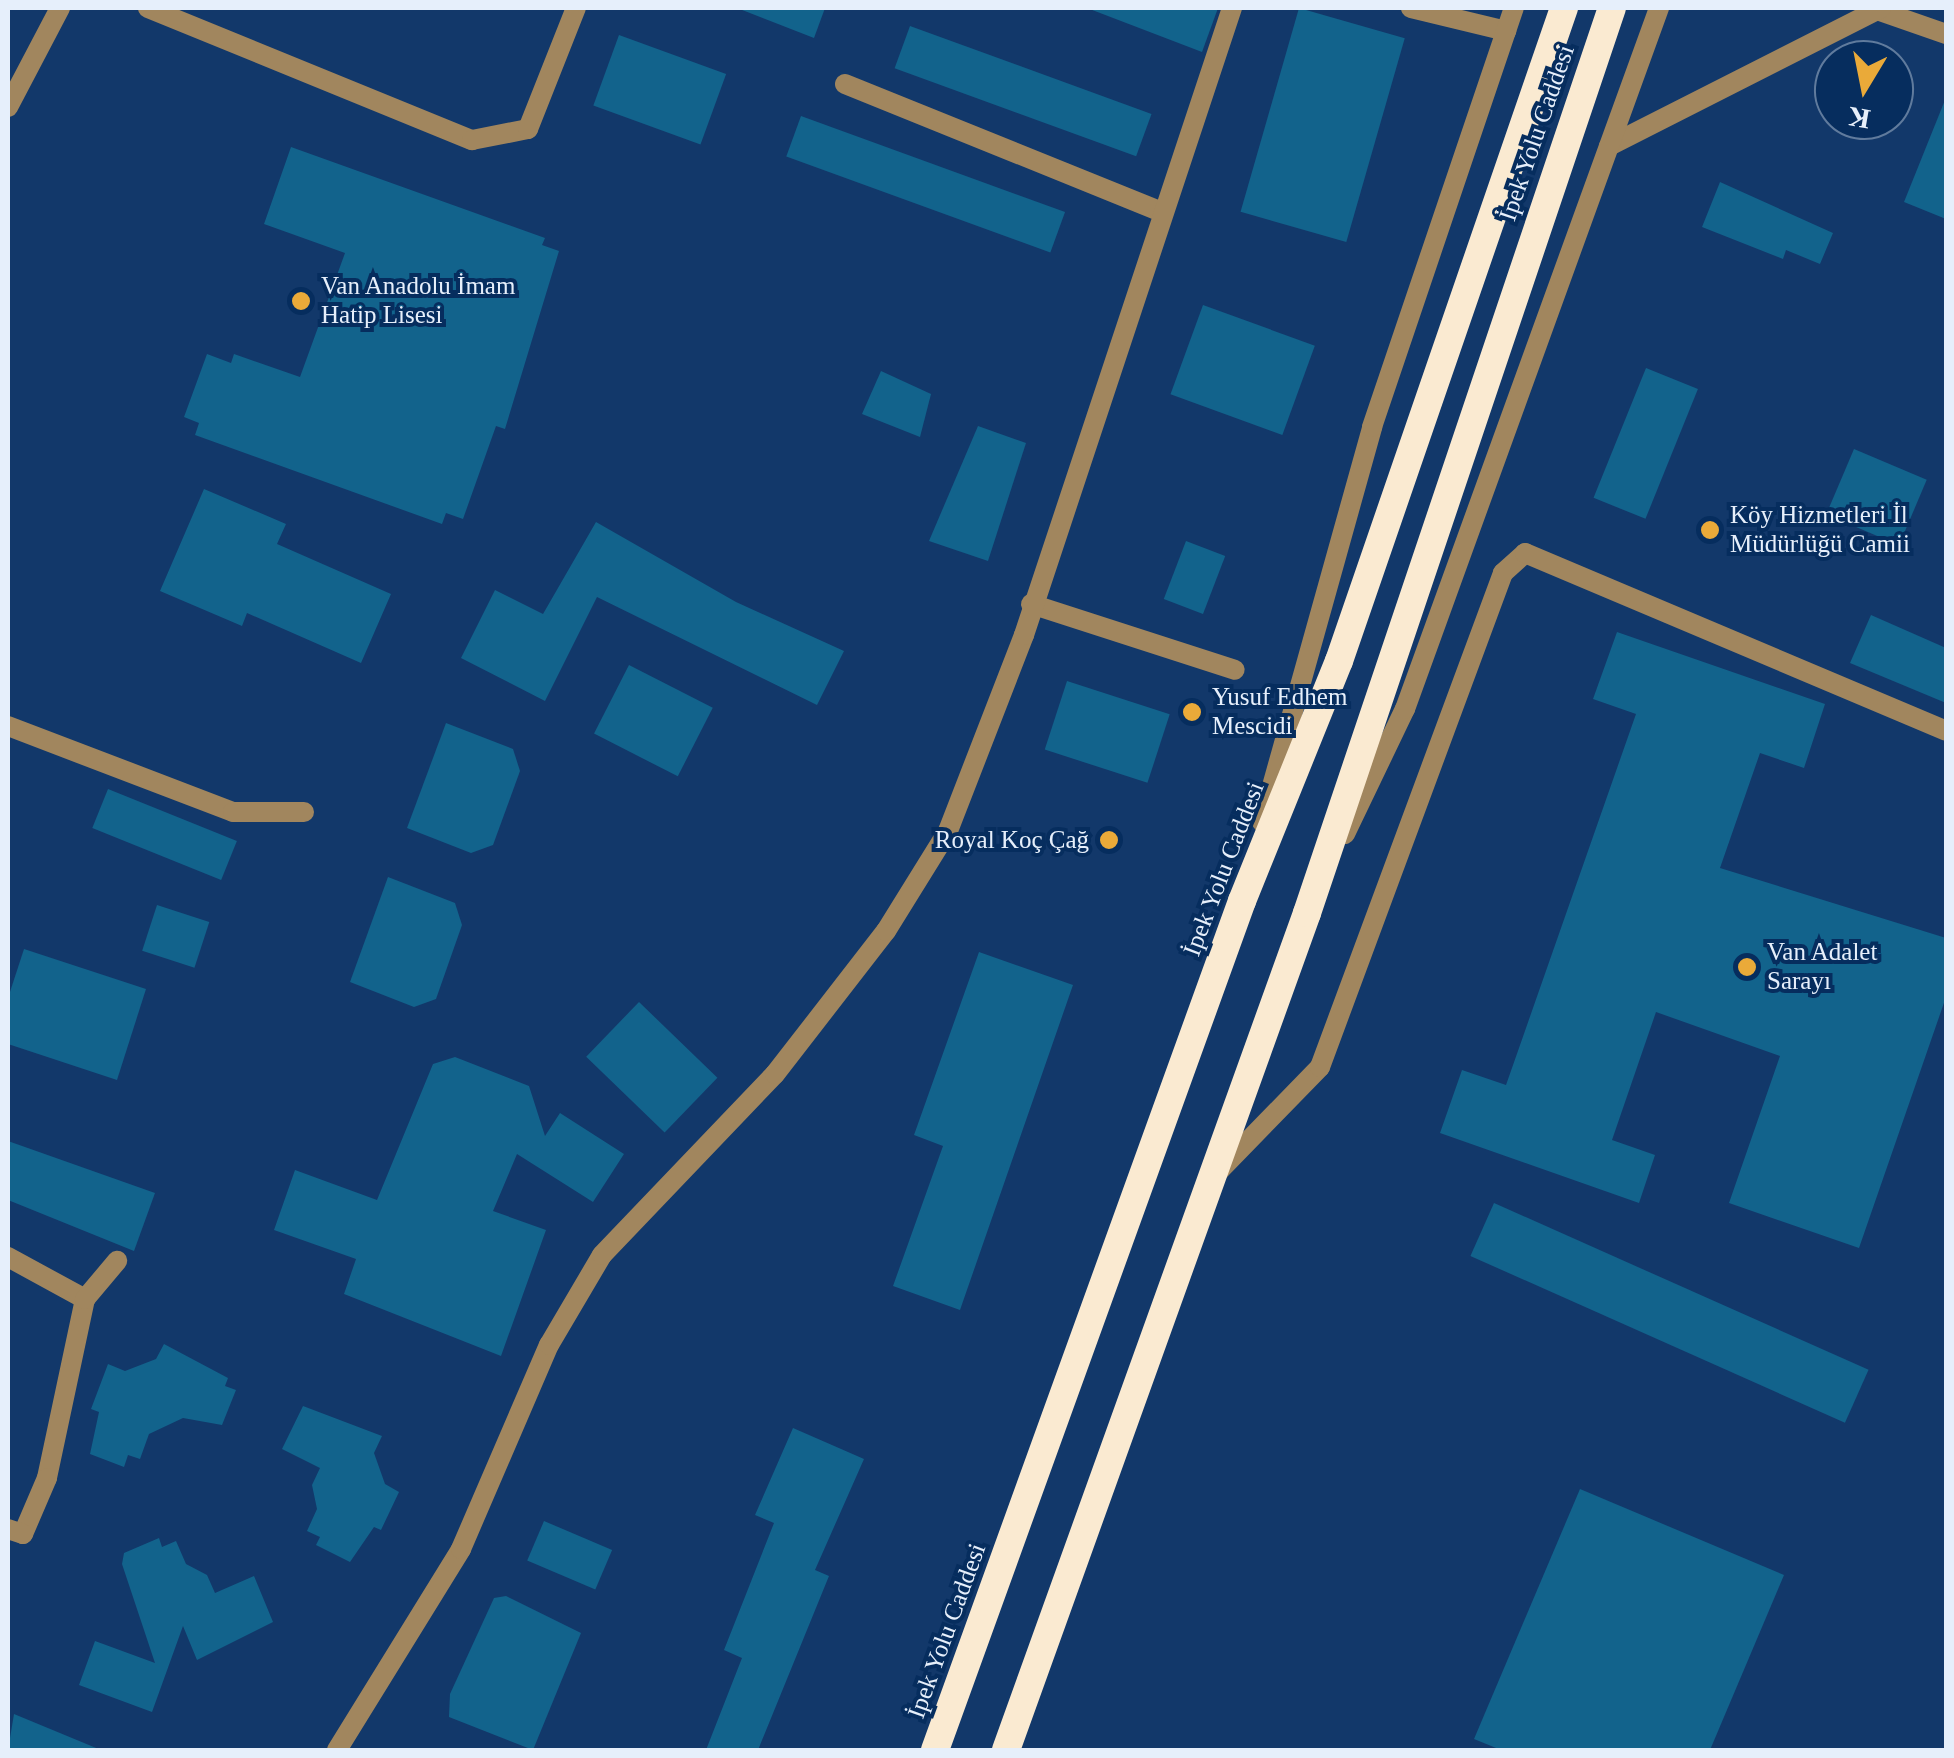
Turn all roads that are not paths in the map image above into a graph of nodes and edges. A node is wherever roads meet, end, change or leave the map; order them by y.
1 (60, 8) edge
2 (148, 8) edge
3 (576, 8) edge
4 (1232, 8) edge
5 (1411, 8) edge
6 (1514, 8) edge
7 (1564, 8) edge
8 (1612, 8) edge
9 (1659, 8) edge
10 (1880, 9) edge
11 (1506, 31) junction
12 (1946, 34) edge
13 (845, 84) dead end
14 (8, 106) edge
15 (1610, 146) junction
16 (1160, 211) junction
17 (1031, 604) junction
18 (1236, 670) dead end
19 (8, 726) edge
20 (1946, 731) edge
21 (304, 812) dead end
22 (1242, 901) junction
23 (1307, 912) junction
24 (1213, 1177) junction
25 (8, 1257) edge
26 (116, 1261) dead end
27 (84, 1299) junction
28 (8, 1530) edge
29 (338, 1750) edge
30 (935, 1750) edge
31 (1006, 1750) edge

1 - 14 street
2 - 3 street
4 - 16 street
5 - 11 street
6 - 11 street
7 - 22 highway, İpek Yolu Caddesi
8 - 23 highway, İpek Yolu Caddesi
9 - 15 street
10 - 12 street
10 - 15 street
11 - 22 street
13 - 16 street
15 - 23 street
16 - 17 street
17 - 18 street
17 - 29 street
19 - 21 street
20 - 24 street
22 - 30 highway, İpek Yolu Caddesi
23 - 24 highway, İpek Yolu Caddesi
24 - 31 highway, İpek Yolu Caddesi
25 - 27 street
26 - 27 street
27 - 28 street

